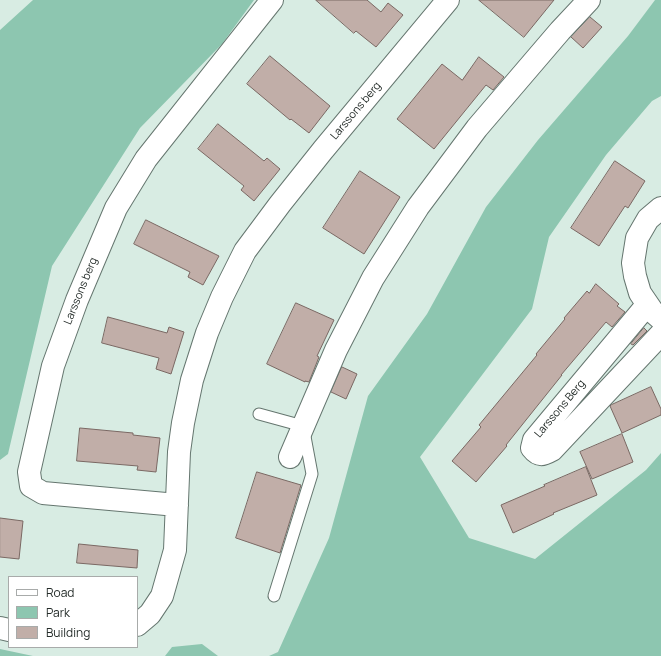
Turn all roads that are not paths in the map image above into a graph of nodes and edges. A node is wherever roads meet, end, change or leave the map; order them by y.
1 (272, 0) edge
2 (589, 0) edge
3 (440, 3) edge
4 (661, 208) edge
5 (654, 312) edge
6 (661, 334) edge
7 (259, 414) dead end
8 (303, 426) junction
9 (290, 457) dead end
10 (177, 505) junction
11 (274, 596) dead end
12 (138, 624) edge

1 - 10 street, Larssons berg
2 - 8 street
3 - 10 street, Larssons berg
4 - 5 street
5 - 6 street, Larssons Berg
7 - 8 lane
8 - 9 street
8 - 11 lane
10 - 12 street, Larssons berg

